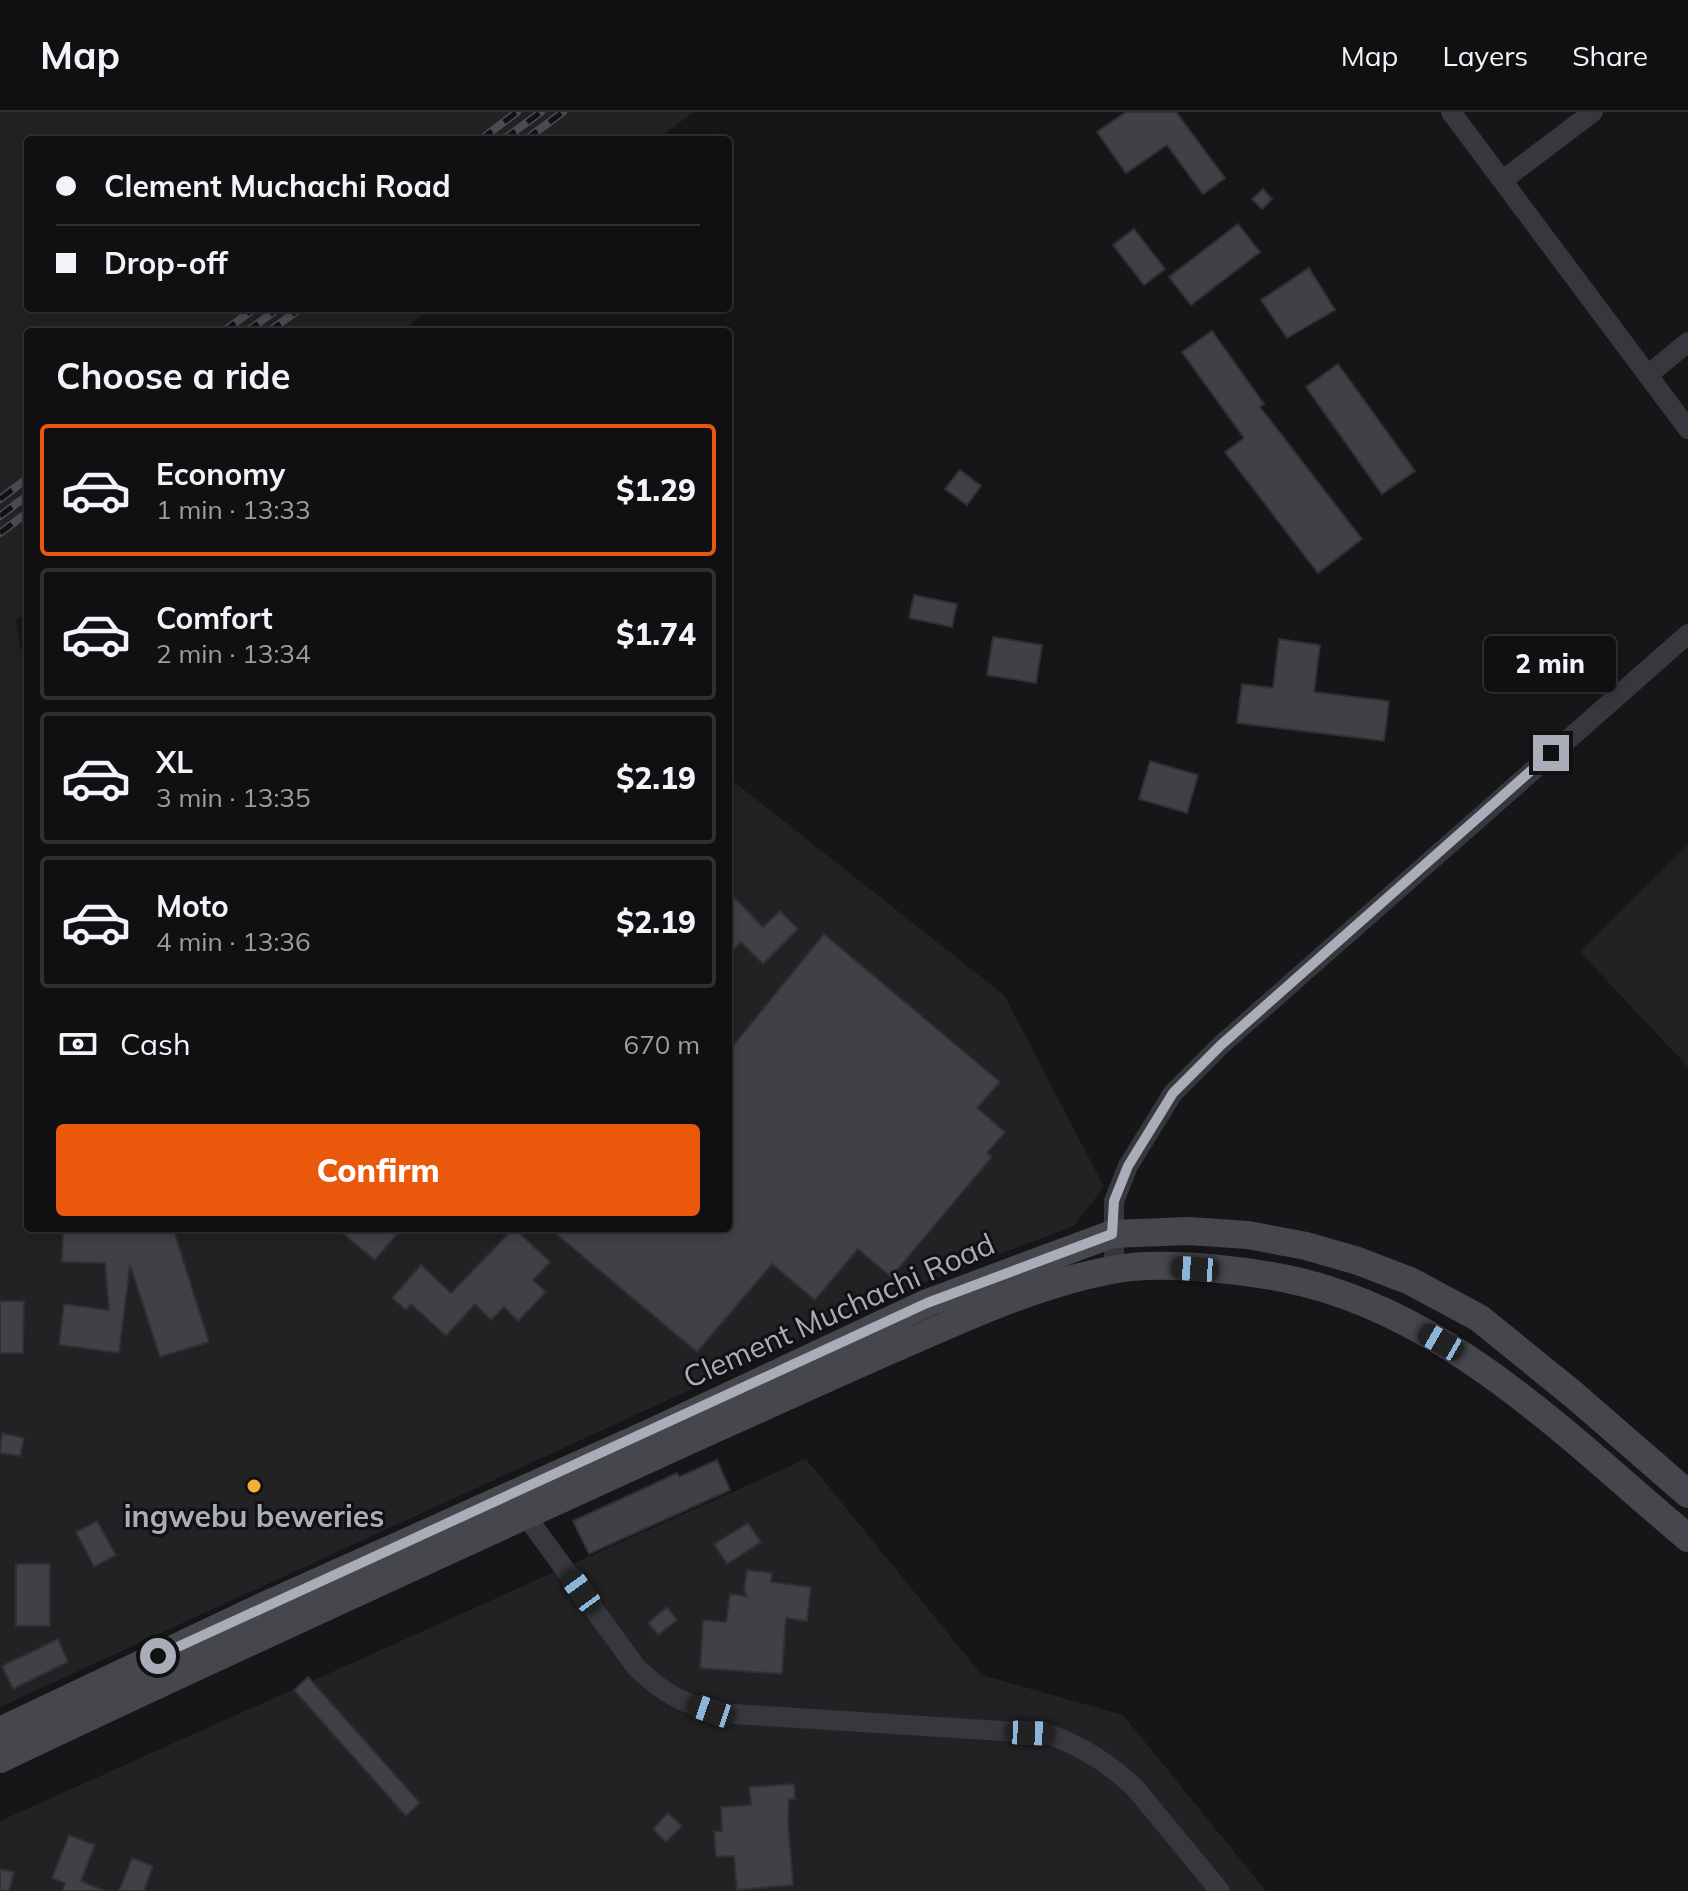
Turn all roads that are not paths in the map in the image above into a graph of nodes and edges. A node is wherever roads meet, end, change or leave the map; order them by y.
1 (1451, 112) edge
2 (1593, 112) edge
3 (1503, 180) junction
4 (1688, 342) edge
5 (1648, 375) junction
6 (1688, 429) edge
7 (1688, 634) edge
8 (1112, 1234) junction
9 (1114, 1269) junction
10 (1688, 1494) edge
11 (518, 1505) junction
12 (1688, 1538) edge
13 (0, 1731) edge
14 (0, 1759) edge
15 (1220, 1891) edge

1 - 3 street
2 - 3 street
3 - 5 street
4 - 5 street
5 - 6 street
7 - 8 street
8 - 9 street
8 - 10 main road, Clement Muchachi Road
8 - 11 main road, Clement Muchachi Road
9 - 11 main road, Clement Muchachi Road
9 - 12 main road, Clement Muchachi Road
11 - 13 main road, Clement Muchachi Road
11 - 14 main road, Clement Muchachi Road
11 - 15 street

